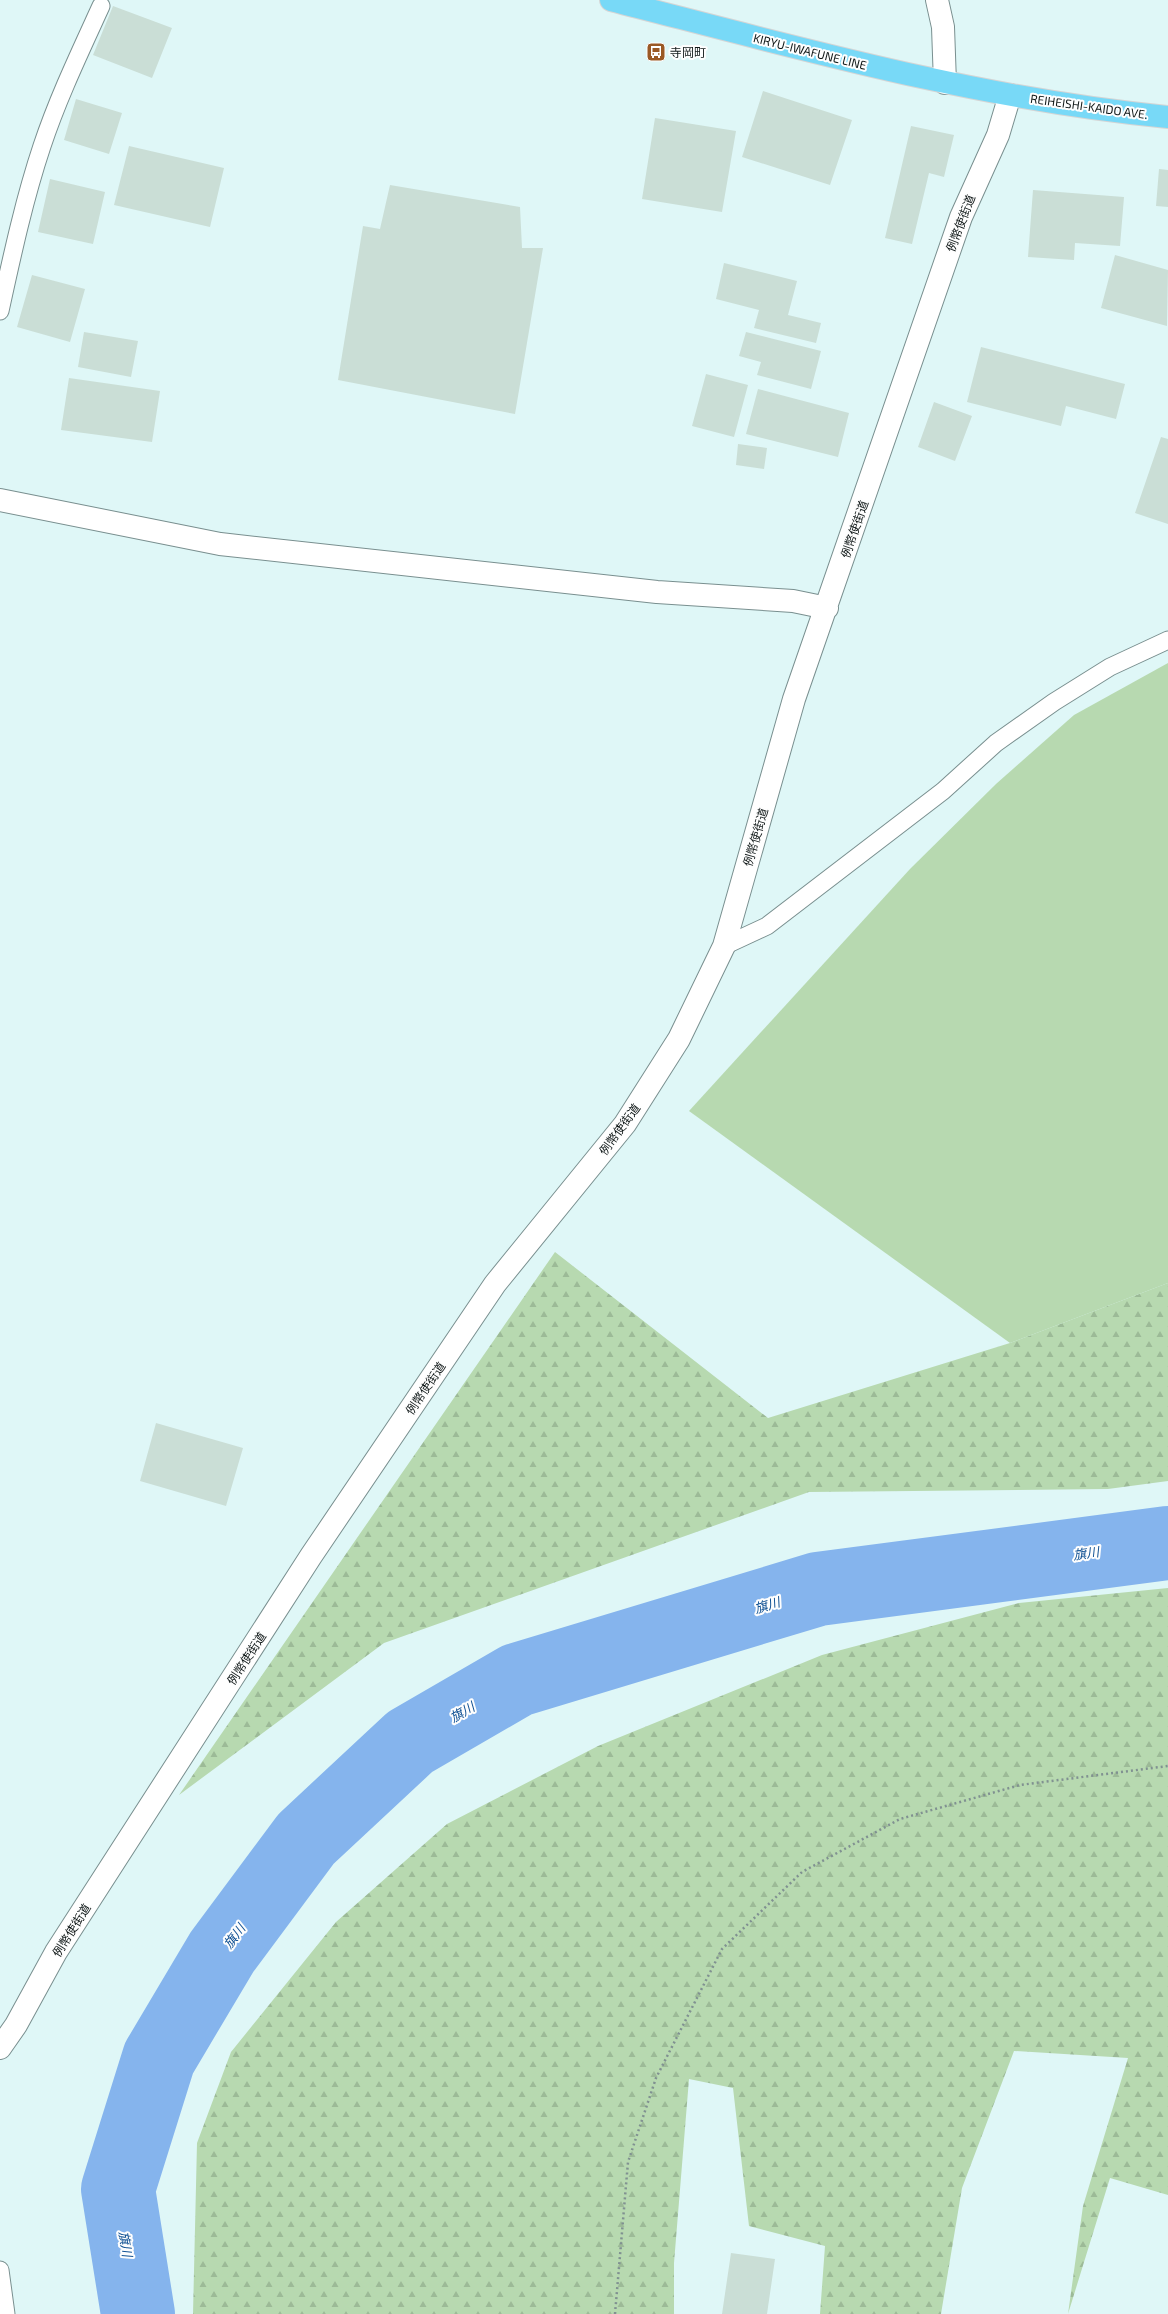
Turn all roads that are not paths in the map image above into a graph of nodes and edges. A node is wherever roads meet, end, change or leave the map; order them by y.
1 (611, 0) edge
2 (937, 0) edge
3 (101, 6) dead end
4 (945, 83) junction
5 (1010, 95) junction
6 (1168, 117) edge
7 (0, 311) edge
8 (0, 500) edge
9 (827, 608) junction
10 (1168, 640) edge
11 (724, 946) junction
12 (0, 2048) edge
13 (0, 2270) edge
14 (6, 2314) edge

1 - 4 main road, KIRYU-IWAFUNE LINE
2 - 4 street
3 - 7 lane
4 - 5 main road, KIRYU-IWAFUNE LINE
5 - 6 main road, REIHEISHI-KAIDO AVE.
5 - 9 street, 例幣使街道
8 - 9 street
9 - 11 street, 例幣使街道
10 - 11 lane
11 - 12 street, 例幣使街道
13 - 14 lane

